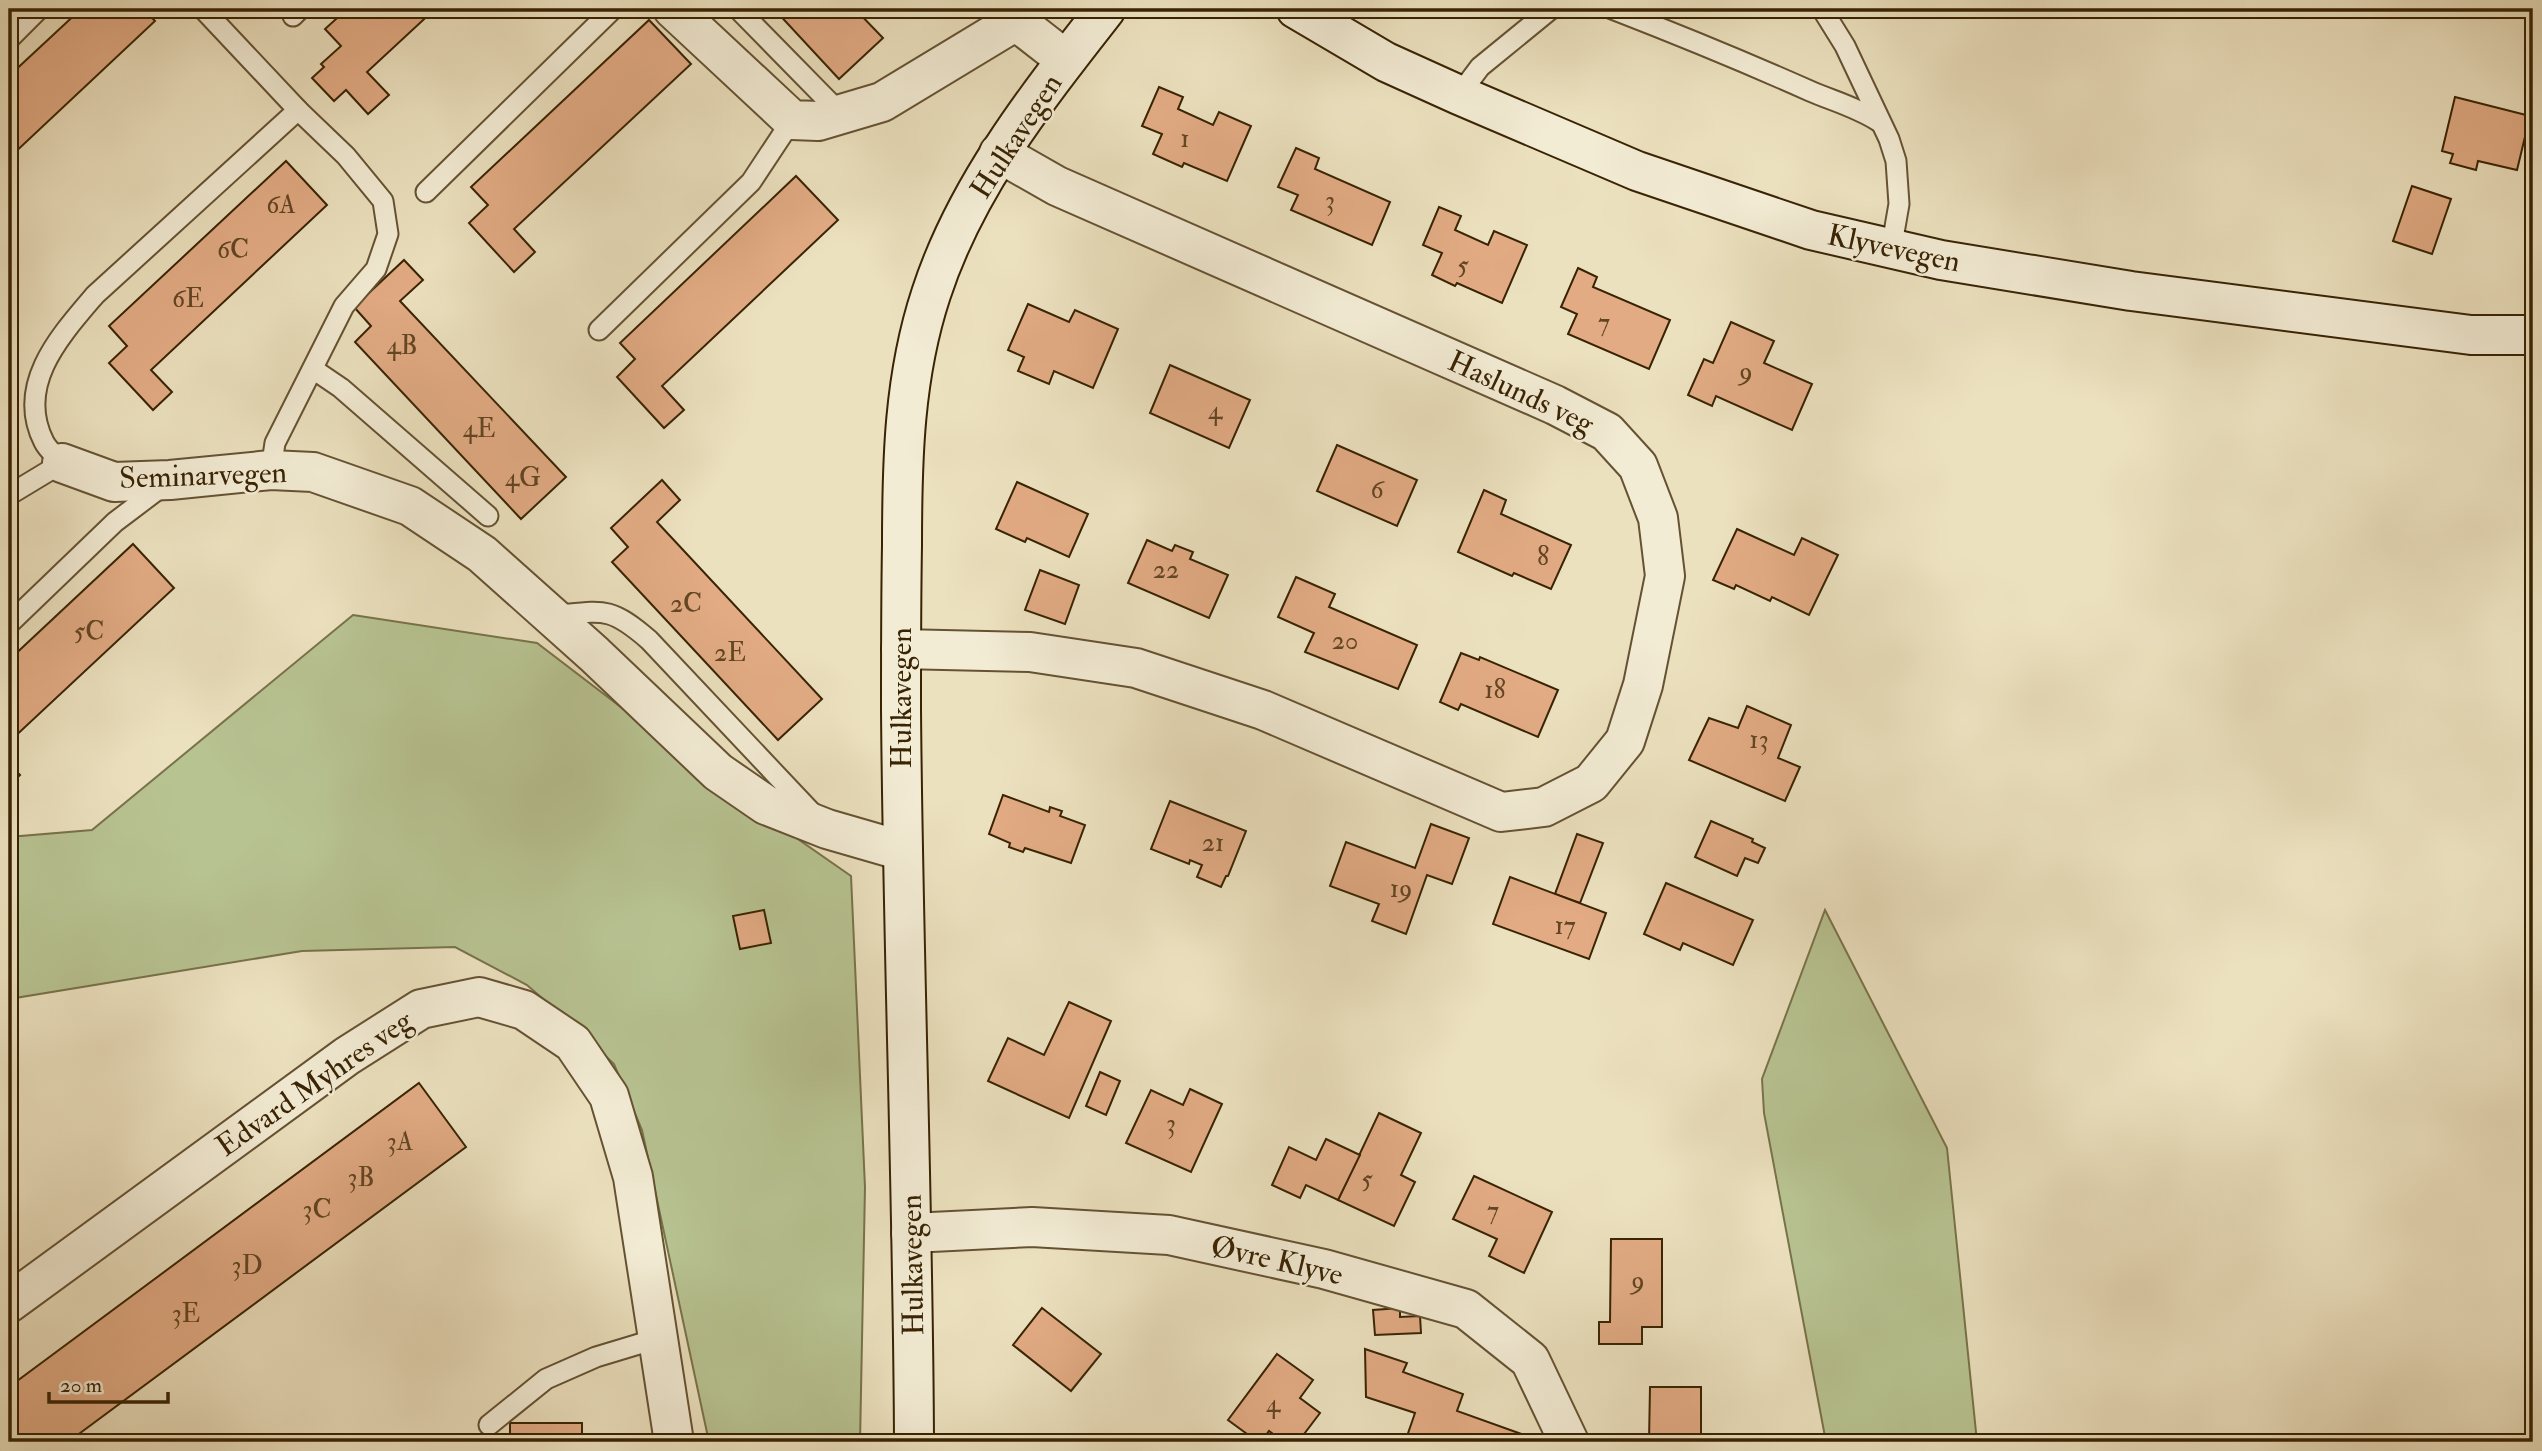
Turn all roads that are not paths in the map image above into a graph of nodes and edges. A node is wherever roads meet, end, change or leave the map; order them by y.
1 (39, 9) edge
2 (203, 9) edge
3 (613, 9) edge
4 (673, 9) edge
5 (738, 9) edge
6 (1106, 9) edge
7 (1296, 9) edge
8 (1551, 9) edge
9 (1612, 9) edge
10 (1822, 9) edge
11 (1010, 15) edge
12 (9, 39) edge
13 (1066, 60) junction
14 (1459, 95) junction
15 (298, 110) junction
16 (842, 115) junction
17 (792, 120) junction
18 (1878, 121) junction
19 (999, 153) junction
20 (426, 192) dead end
21 (1891, 250) junction
22 (598, 330) dead end
23 (2533, 335) edge
24 (313, 369) junction
25 (62, 463) junction
26 (271, 470) junction
27 (170, 480) junction
28 (9, 495) edge
29 (488, 516) dead end
30 (9, 624) edge
31 (901, 649) junction
32 (903, 851) junction
33 (911, 1233) junction
34 (9, 1303) edge
35 (659, 1338) junction
36 (489, 1425) dead end
37 (674, 1442) edge
38 (914, 1442) edge
39 (1569, 1442) edge

1 - 12 lane
2 - 15 lane
3 - 20 lane
4 - 17 street
5 - 16 lane
6 - 13 street, Hulkavegen
7 - 14 street, Klyvevegen
8 - 14 lane
9 - 18 lane
10 - 18 lane
11 - 13 street
11 - 16 street
13 - 19 street, Hulkavegen
14 - 21 street, Klyvevegen
15 - 24 lane
15 - 25 lane
16 - 17 street
17 - 22 lane
18 - 21 lane
19 - 31 street, Hulkavegen
19 - 31 street, Haslunds veg
21 - 23 street, Klyvevegen
24 - 26 lane
24 - 29 lane
25 - 27 street, Seminarvegen
25 - 28 lane
26 - 27 street, Seminarvegen
26 - 32 street, Seminarvegen
27 - 30 lane
31 - 32 street, Hulkavegen
32 - 33 street, Hulkavegen
33 - 38 street, Hulkavegen
33 - 39 street, Øvre Klyve
34 - 35 street, Edvard Myhres veg
35 - 36 lane
35 - 37 street, Edvard Myhres veg

